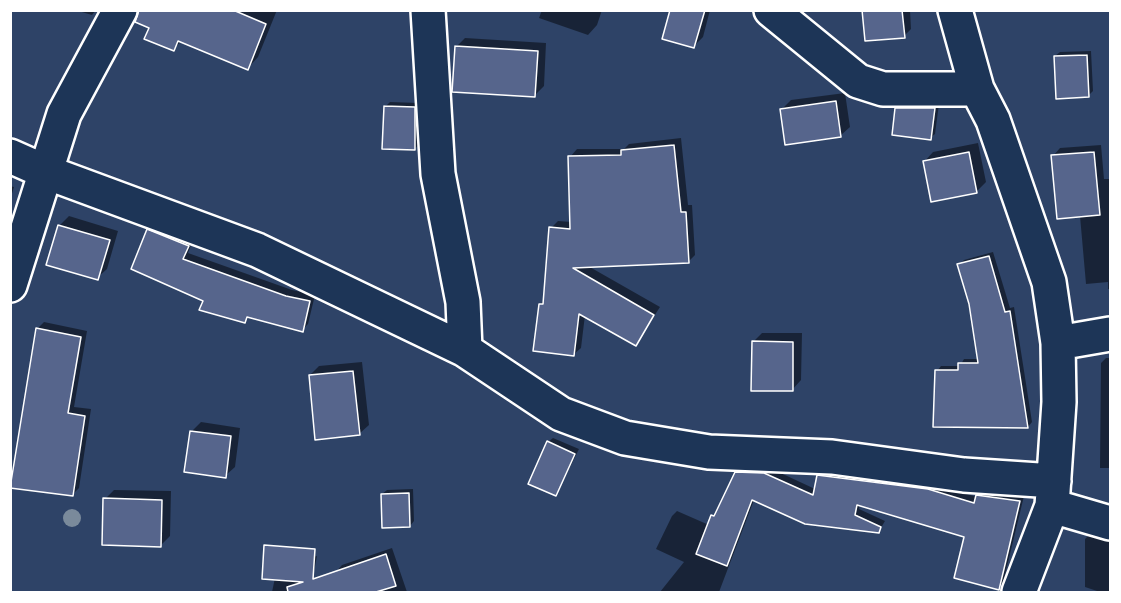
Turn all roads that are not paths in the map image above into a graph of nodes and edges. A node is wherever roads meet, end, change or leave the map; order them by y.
1 (120, 10) edge
2 (429, 10) edge
3 (771, 10) edge
4 (955, 10) edge
5 (977, 89) junction
6 (10, 156) edge
7 (46, 172) junction
8 (10, 285) edge
9 (1110, 334) edge
10 (1058, 343) junction
11 (465, 350) junction
12 (1053, 493) junction
13 (1110, 523) edge
14 (1019, 592) edge

1 - 7 street
2 - 11 street
3 - 5 street
4 - 5 street
5 - 10 street
6 - 7 street
7 - 8 street
7 - 11 street
9 - 10 street
10 - 12 street
11 - 12 street
12 - 13 street
12 - 14 street

